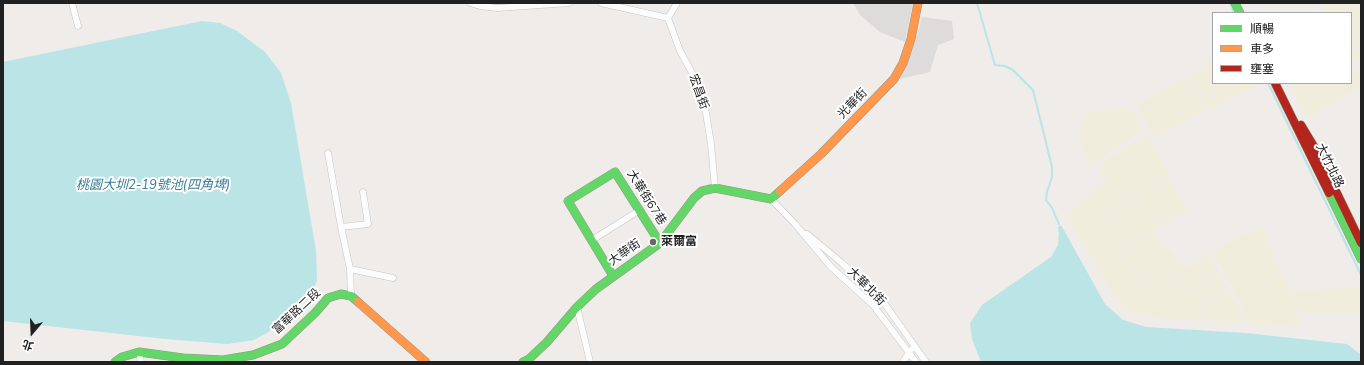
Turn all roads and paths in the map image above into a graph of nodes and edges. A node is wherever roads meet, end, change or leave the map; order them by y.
1 (72, 3) edge
2 (470, 3) edge
3 (569, 3) edge
4 (601, 3) edge
5 (677, 3) edge
6 (918, 3) edge
7 (668, 18) junction
8 (78, 26) dead end
9 (1275, 84) edge
10 (1281, 84) edge
11 (328, 153) dead end
12 (715, 188) junction
13 (363, 192) dead end
14 (771, 199) junction
15 (640, 210) junction
16 (795, 224) junction
17 (341, 227) junction
18 (592, 240) junction
19 (660, 243) junction
20 (1361, 243) edge
21 (1361, 259) edge
22 (350, 269) junction
23 (613, 276) junction
24 (393, 278) dead end
25 (352, 296) junction
26 (577, 307) junction
27 (915, 347) junction
28 (139, 352) junction
29 (909, 352) junction
30 (115, 362) edge
31 (141, 362) edge
32 (426, 362) edge
33 (523, 362) edge
34 (590, 362) edge
35 (903, 362) edge
36 (916, 362) edge
37 (926, 362) edge

1 - 8 street
2 - 3 street
4 - 7 street
5 - 7 street
6 - 14 street, 光華街
7 - 12 street, 宏昌街
9 - 21 street, 大竹北路
10 - 20 street, 大竹北路
11 - 17 street
12 - 14 street
12 - 19 street, 大華街
13 - 17 street
14 - 16 street, 大華北街
15 - 18 street
15 - 18 street, 大華街67巷
15 - 19 street, 大華街67巷
16 - 27 street, 大華北街
16 - 29 street, 大華北街
17 - 22 street
18 - 23 street
19 - 23 street, 大華街
22 - 24 street
22 - 25 street
23 - 26 street, 大華街
25 - 28 street, 富華路二段
25 - 32 street
26 - 33 street, 大華街
26 - 34 street
27 - 29 street
27 - 37 street, 大華北街
28 - 30 street, 富華路二段
28 - 31 street
29 - 35 street
29 - 36 street, 大華北街

